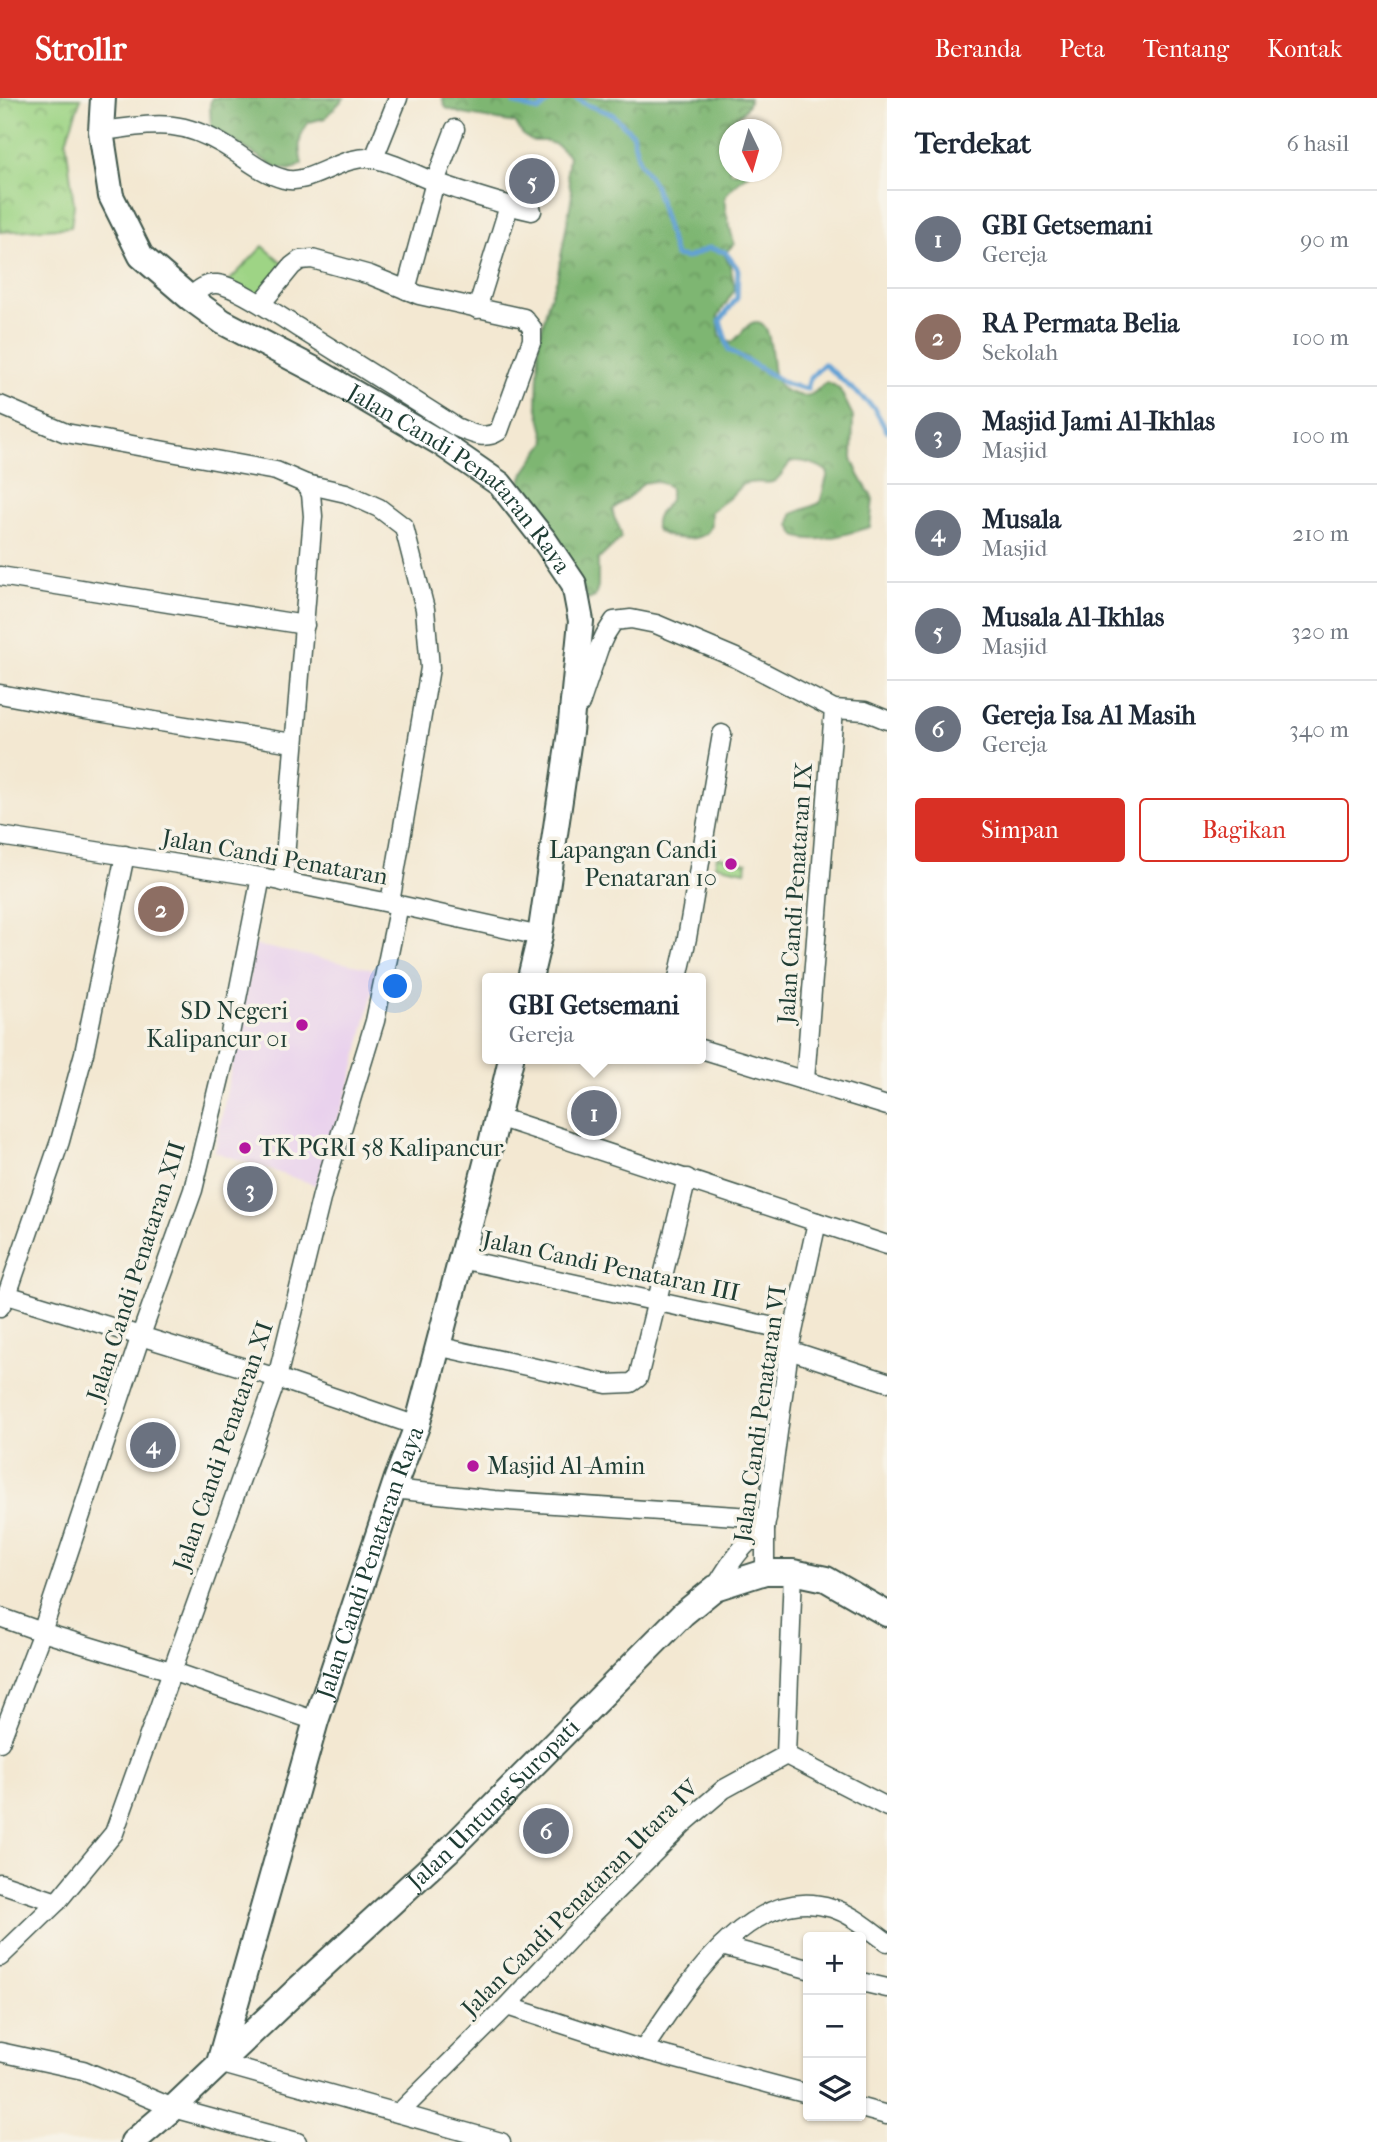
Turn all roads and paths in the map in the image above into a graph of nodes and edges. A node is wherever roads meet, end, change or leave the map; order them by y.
1 (103, 98) edge
2 (398, 98) edge
3 (455, 129) dead end
4 (101, 131) junction
5 (374, 158) junction
6 (435, 182) junction
7 (509, 206) junction
8 (532, 211) dead end
9 (406, 290) junction
10 (190, 298) junction
11 (261, 304) junction
12 (477, 309) junction
13 (0, 405) edge
14 (306, 484) junction
15 (0, 576) edge
16 (305, 625) junction
17 (0, 694) edge
18 (834, 709) junction
19 (887, 720) edge
20 (570, 732) junction
21 (722, 734) dead end
22 (293, 743) junction
23 (0, 836) edge
24 (125, 855) junction
25 (261, 877) junction
26 (284, 882) junction
27 (394, 904) junction
28 (540, 936) junction
29 (531, 973) edge
30 (679, 973) edge
31 (706, 1051) edge
32 (510, 1064) edge
33 (804, 1080) junction
34 (887, 1106) edge
35 (498, 1117) junction
36 (687, 1178) junction
37 (817, 1222) junction
38 (887, 1245) edge
39 (461, 1259) junction
40 (655, 1302) junction
41 (2, 1303) edge
42 (792, 1331) junction
43 (141, 1335) junction
44 (437, 1346) junction
45 (789, 1350) junction
46 (277, 1378) junction
47 (887, 1382) edge
48 (417, 1426) junction
49 (393, 1489) junction
50 (766, 1523) junction
51 (765, 1572) junction
52 (793, 1573) junction
53 (715, 1588) junction
54 (887, 1614) edge
55 (0, 1617) edge
56 (42, 1632) junction
57 (171, 1671) junction
58 (316, 1721) junction
59 (0, 1742) edge
60 (786, 1755) junction
61 (887, 1807) edge
62 (0, 1883) edge
63 (57, 1902) junction
64 (887, 1942) edge
65 (722, 1946) junction
66 (0, 1957) edge
67 (803, 1968) edge
68 (866, 1983) edge
69 (887, 1988) edge
70 (507, 2006) junction
71 (643, 2050) junction
72 (0, 2052) edge
73 (219, 2063) junction
74 (803, 2093) edge
75 (173, 2108) junction
76 (866, 2109) edge
77 (399, 2113) junction
78 (887, 2115) edge
79 (133, 2142) edge
80 (297, 2142) edge
81 (501, 2142) edge

1 - 4 main road, Jalan Candi Penataran Raya
2 - 5 street
3 - 6 street
4 - 5 street
4 - 10 main road, Jalan Candi Penataran Raya
5 - 6 street
6 - 7 street
6 - 9 street
7 - 8 street
7 - 12 street
9 - 11 street
9 - 12 street
10 - 11 street
10 - 20 main road, Jalan Candi Penataran Raya
11 - 12 street
13 - 14 street, Jalan Candi Penataran XI
14 - 16 street
14 - 27 street, Jalan Candi Penataran XI
15 - 16 street
16 - 22 street
17 - 22 street
18 - 19 street
18 - 20 street
18 - 33 street, Jalan Candi Penataran IX
20 - 28 main road, Jalan Candi Penataran Raya
21 - 30 street
22 - 26 street
23 - 24 street, Jalan Candi Penataran
24 - 25 street, Jalan Candi Penataran
24 - 41 street
25 - 26 street, Jalan Candi Penataran
25 - 43 street, Jalan Candi Penataran XII
26 - 27 street, Jalan Candi Penataran
27 - 28 street, Jalan Candi Penataran
27 - 46 street, Jalan Candi Penataran XI
28 - 29 main road, Jalan Candi Penataran Raya
31 - 33 street
32 - 35 main road, Jalan Candi Penataran Raya
33 - 34 street
35 - 36 street
35 - 39 main road, Jalan Candi Penataran Raya
36 - 37 street
36 - 40 street
37 - 38 street
37 - 42 street, Jalan Candi Penataran VI
39 - 40 street, Jalan Candi Penataran III
39 - 44 main road, Jalan Candi Penataran Raya
40 - 42 street, Jalan Candi Penataran III
40 - 44 street
41 - 43 street
42 - 45 street, Jalan Candi Penataran VI
43 - 46 street
43 - 56 street, Jalan Candi Penataran XII
44 - 48 main road, Jalan Candi Penataran Raya
45 - 47 street
45 - 50 street, Jalan Candi Penataran VI
46 - 48 street
46 - 57 street, Jalan Candi Penataran XI
48 - 49 main road, Jalan Candi Penataran Raya
49 - 50 street
49 - 58 main road, Jalan Candi Penataran Raya
50 - 51 street, Jalan Candi Penataran VI
50 - 53 street
51 - 52 main road, Jalan Untung Suropati
51 - 53 main road, Jalan Untung Suropati
52 - 54 main road, Jalan Untung Suropati
52 - 60 street
53 - 73 main road, Jalan Untung Suropati
55 - 56 street
56 - 57 street
56 - 59 street, Jalan Candi Penataran XII
57 - 58 street
57 - 63 street, Jalan Candi Penataran XI
58 - 73 main road, Jalan Candi Penataran Raya
60 - 61 street
60 - 70 street, Jalan Candi Penataran Utara IV
62 - 63 street
63 - 66 street, Jalan Candi Penataran XI
64 - 65 street
65 - 67 street
65 - 71 street
68 - 69 street
70 - 71 street
70 - 77 street, Jalan Candi Penataran Utara IV
71 - 74 street
72 - 75 street
73 - 75 main road, Jalan Untung Suropati
73 - 77 street
75 - 79 main road, Jalan Untung Suropati
75 - 80 street
76 - 78 street
77 - 81 street

